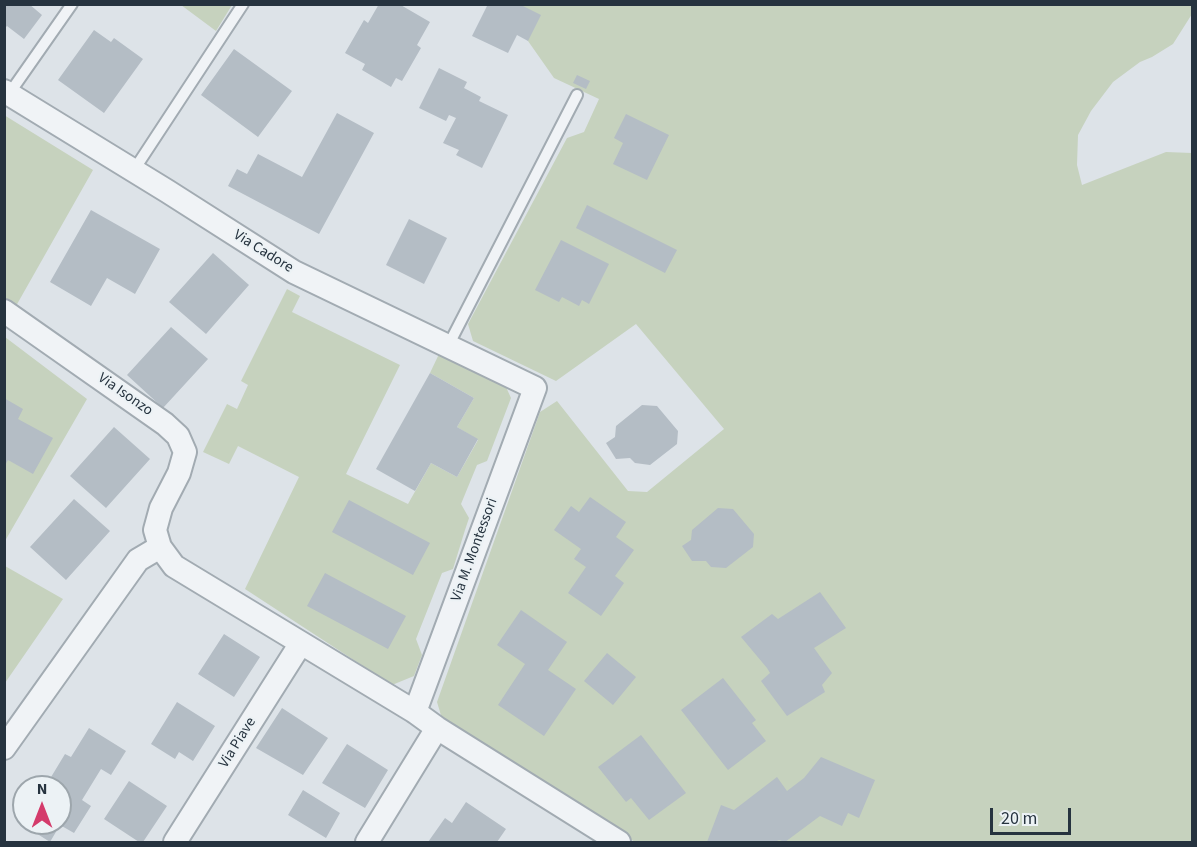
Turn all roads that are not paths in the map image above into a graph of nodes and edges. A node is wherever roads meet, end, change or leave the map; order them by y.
1 (72, 4) edge
2 (243, 4) edge
3 (7, 92) edge
4 (578, 95) dead end
5 (134, 170) junction
6 (4, 311) edge
7 (448, 346) junction
8 (535, 388) joint
9 (160, 548) junction
10 (302, 643) junction
11 (415, 712) junction
12 (437, 728) junction
13 (4, 748) edge
14 (175, 843) edge
15 (368, 843) edge
16 (619, 843) edge

1 - 3 lane
2 - 5 lane
3 - 5 street, Via Cadore
4 - 7 lane
5 - 7 street, Via Cadore
6 - 9 street, Via Isonzo
7 - 8 street, Via Cadore
8 - 11 street, Via M. Montessori
9 - 10 street
9 - 13 street
10 - 11 street
10 - 14 street, Via Piave
11 - 12 street
12 - 15 street
12 - 16 street

